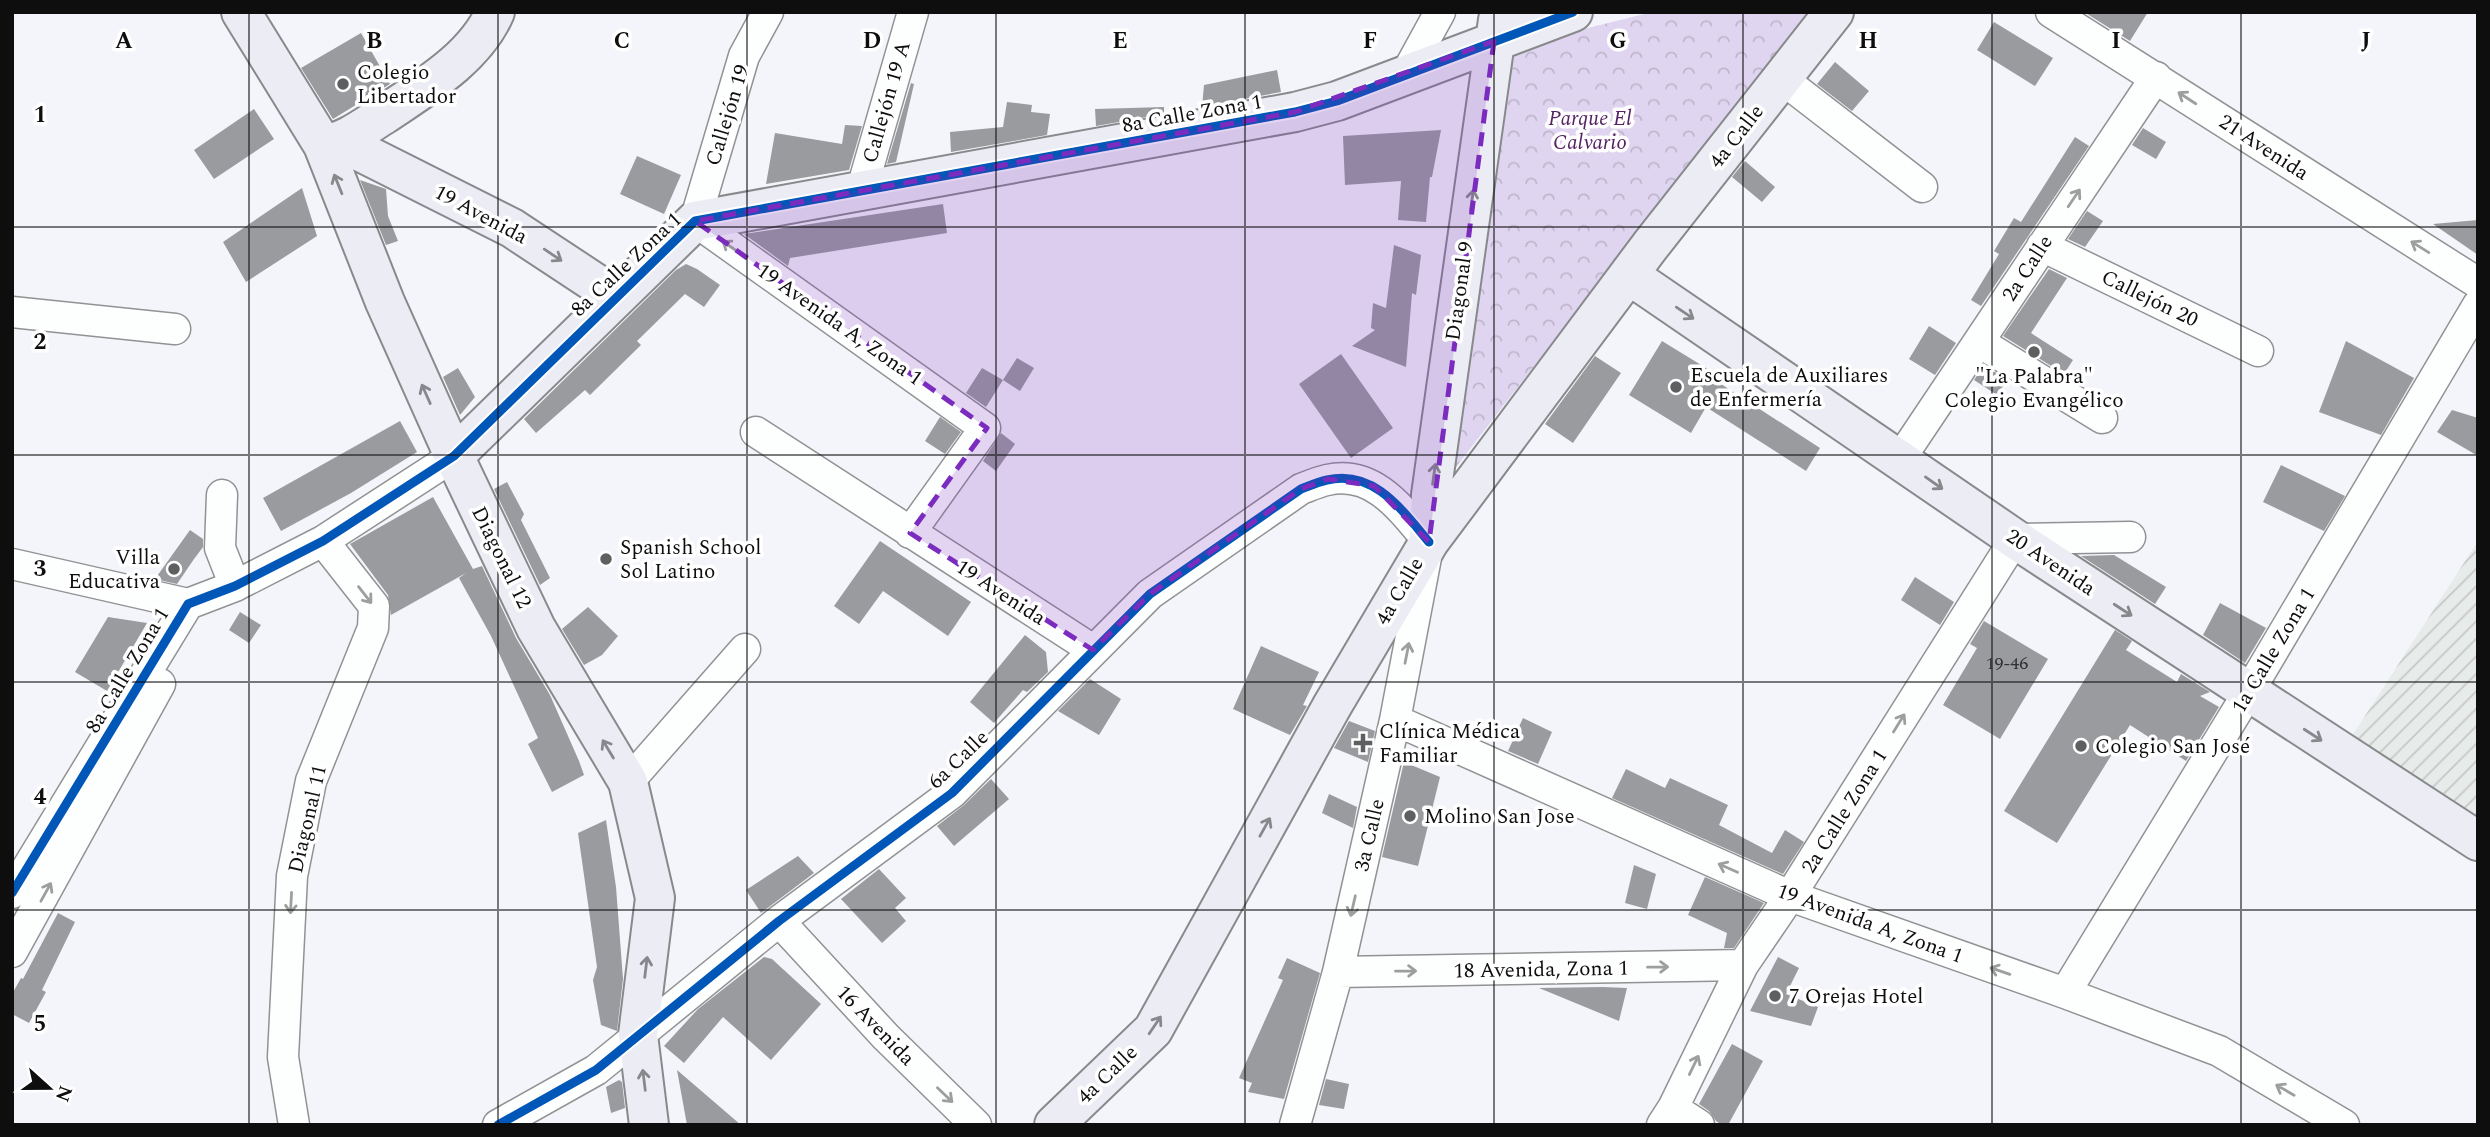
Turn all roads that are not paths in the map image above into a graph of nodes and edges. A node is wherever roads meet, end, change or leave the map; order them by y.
1 (241, 12) edge
2 (495, 12) edge
3 (768, 12) edge
4 (912, 12) edge
5 (1440, 12) edge
6 (1573, 12) edge
7 (1834, 12) edge
8 (2051, 12) edge
9 (1497, 27) edge
10 (1406, 74) junction
11 (1782, 78) junction
12 (2156, 78) junction
13 (332, 144) junction
14 (1922, 187) dead end
15 (860, 192) junction
16 (695, 221) junction
17 (2042, 246) junction
18 (1629, 275) junction
19 (2478, 283) edge
20 (615, 296) junction
21 (2478, 305) edge
22 (12, 312) edge
23 (175, 329) dead end
24 (1979, 342) junction
25 (2258, 351) dead end
26 (2102, 418) dead end
27 (756, 432) dead end
28 (454, 456) junction
29 (1900, 459) junction
30 (222, 495) dead end
31 (910, 533) junction
32 (2130, 537) dead end
33 (2015, 539) junction
34 (323, 541) junction
35 (1429, 542) junction
36 (12, 564) edge
37 (235, 586) junction
38 (188, 604) junction
39 (745, 649) dead end
40 (1093, 650) junction
41 (2248, 693) junction
42 (1395, 720) junction
43 (628, 782) junction
44 (2478, 842) edge
45 (12, 893) edge
46 (1790, 896) junction
47 (779, 921) junction
48 (12, 952) edge
49 (1743, 965) junction
50 (1338, 972) junction
51 (2065, 993) junction
52 (638, 1035) junction
53 (1668, 1116) edge
54 (294, 1125) edge
55 (498, 1125) edge
56 (649, 1125) edge
57 (976, 1125) edge
58 (1054, 1125) edge
59 (1295, 1125) edge
60 (1699, 1125) edge
61 (2344, 1125) edge

1 - 13 main road, Diagonal 12
2 - 13 main road
3 - 16 street, Callejón 19
4 - 15 street, Callejón 19 A
5 - 10 street
6 - 9 main road, 8a Calle Zona 1
7 - 11 main road, 4a Calle
8 - 12 street, 21 Avenida
9 - 10 main road, 8a Calle Zona 1
35 -> 9 main road, Diagonal 9
10 - 15 main road, 8a Calle Zona 1
11 - 14 street
11 - 18 main road, 4a Calle
17 -> 12 street, 2a Calle
19 -> 12 street, 21 Avenida
13 -> 20 main road, 19 Avenida
28 -> 13 main road, Diagonal 12
15 - 16 main road, 8a Calle Zona 1
16 - 20 main road, 8a Calle Zona 1
31 -> 16 street, 19 Avenida A, Zona 1
17 - 24 street, 2a Calle
17 - 25 street, Callejón 20
18 -> 29 main road, 20 Avenida
18 - 35 main road, 4a Calle
20 - 28 main road, 8a Calle Zona 1
21 - 41 street, 1a Calle Zona 1
22 - 23 street
24 - 26 street
24 - 29 street, 2a Calle
27 - 31 street, 19 Avenida
28 - 34 street, 8a Calle Zona 1
43 -> 28 main road, Diagonal 12
29 -> 33 main road, 20 Avenida
30 - 37 street
31 - 40 street, 19 Avenida
32 - 33 street
33 -> 41 main road, 20 Avenida
46 -> 33 street, 2a Calle Zona 1
34 - 37 street, 8a Calle Zona 1
34 -> 54 street, Diagonal 11
35 - 40 street, 6a Calle
42 -> 35 street, 3a Calle
58 -> 35 main road, 4a Calle
36 - 38 street
37 - 38 street, 8a Calle Zona 1
38 - 45 street, 8a Calle Zona 1
48 -> 38 street, 8a Calle Zona 1
39 - 43 street
40 - 47 street, 6a Calle
41 -> 44 main road, 20 Avenida
41 - 51 street, 1a Calle Zona 1
46 -> 42 street, 19 Avenida A, Zona 1
42 -> 50 street, 3a Calle
52 -> 43 main road, Diagonal 12
46 - 49 street, 2a Calle Zona 1
51 -> 46 street, 19 Avenida A, Zona 1
47 - 52 street, 6a Calle
47 -> 57 street, 16 Avenida
50 -> 49 street, 18 Avenida, Zona 1
53 -> 49 street, 2a Calle Zona 1
50 - 59 street, 3a Calle
61 -> 51 street, 19 Avenida A, Zona 1
52 - 55 street, 6a Calle
56 -> 52 main road, Diagonal 12
53 - 60 street

